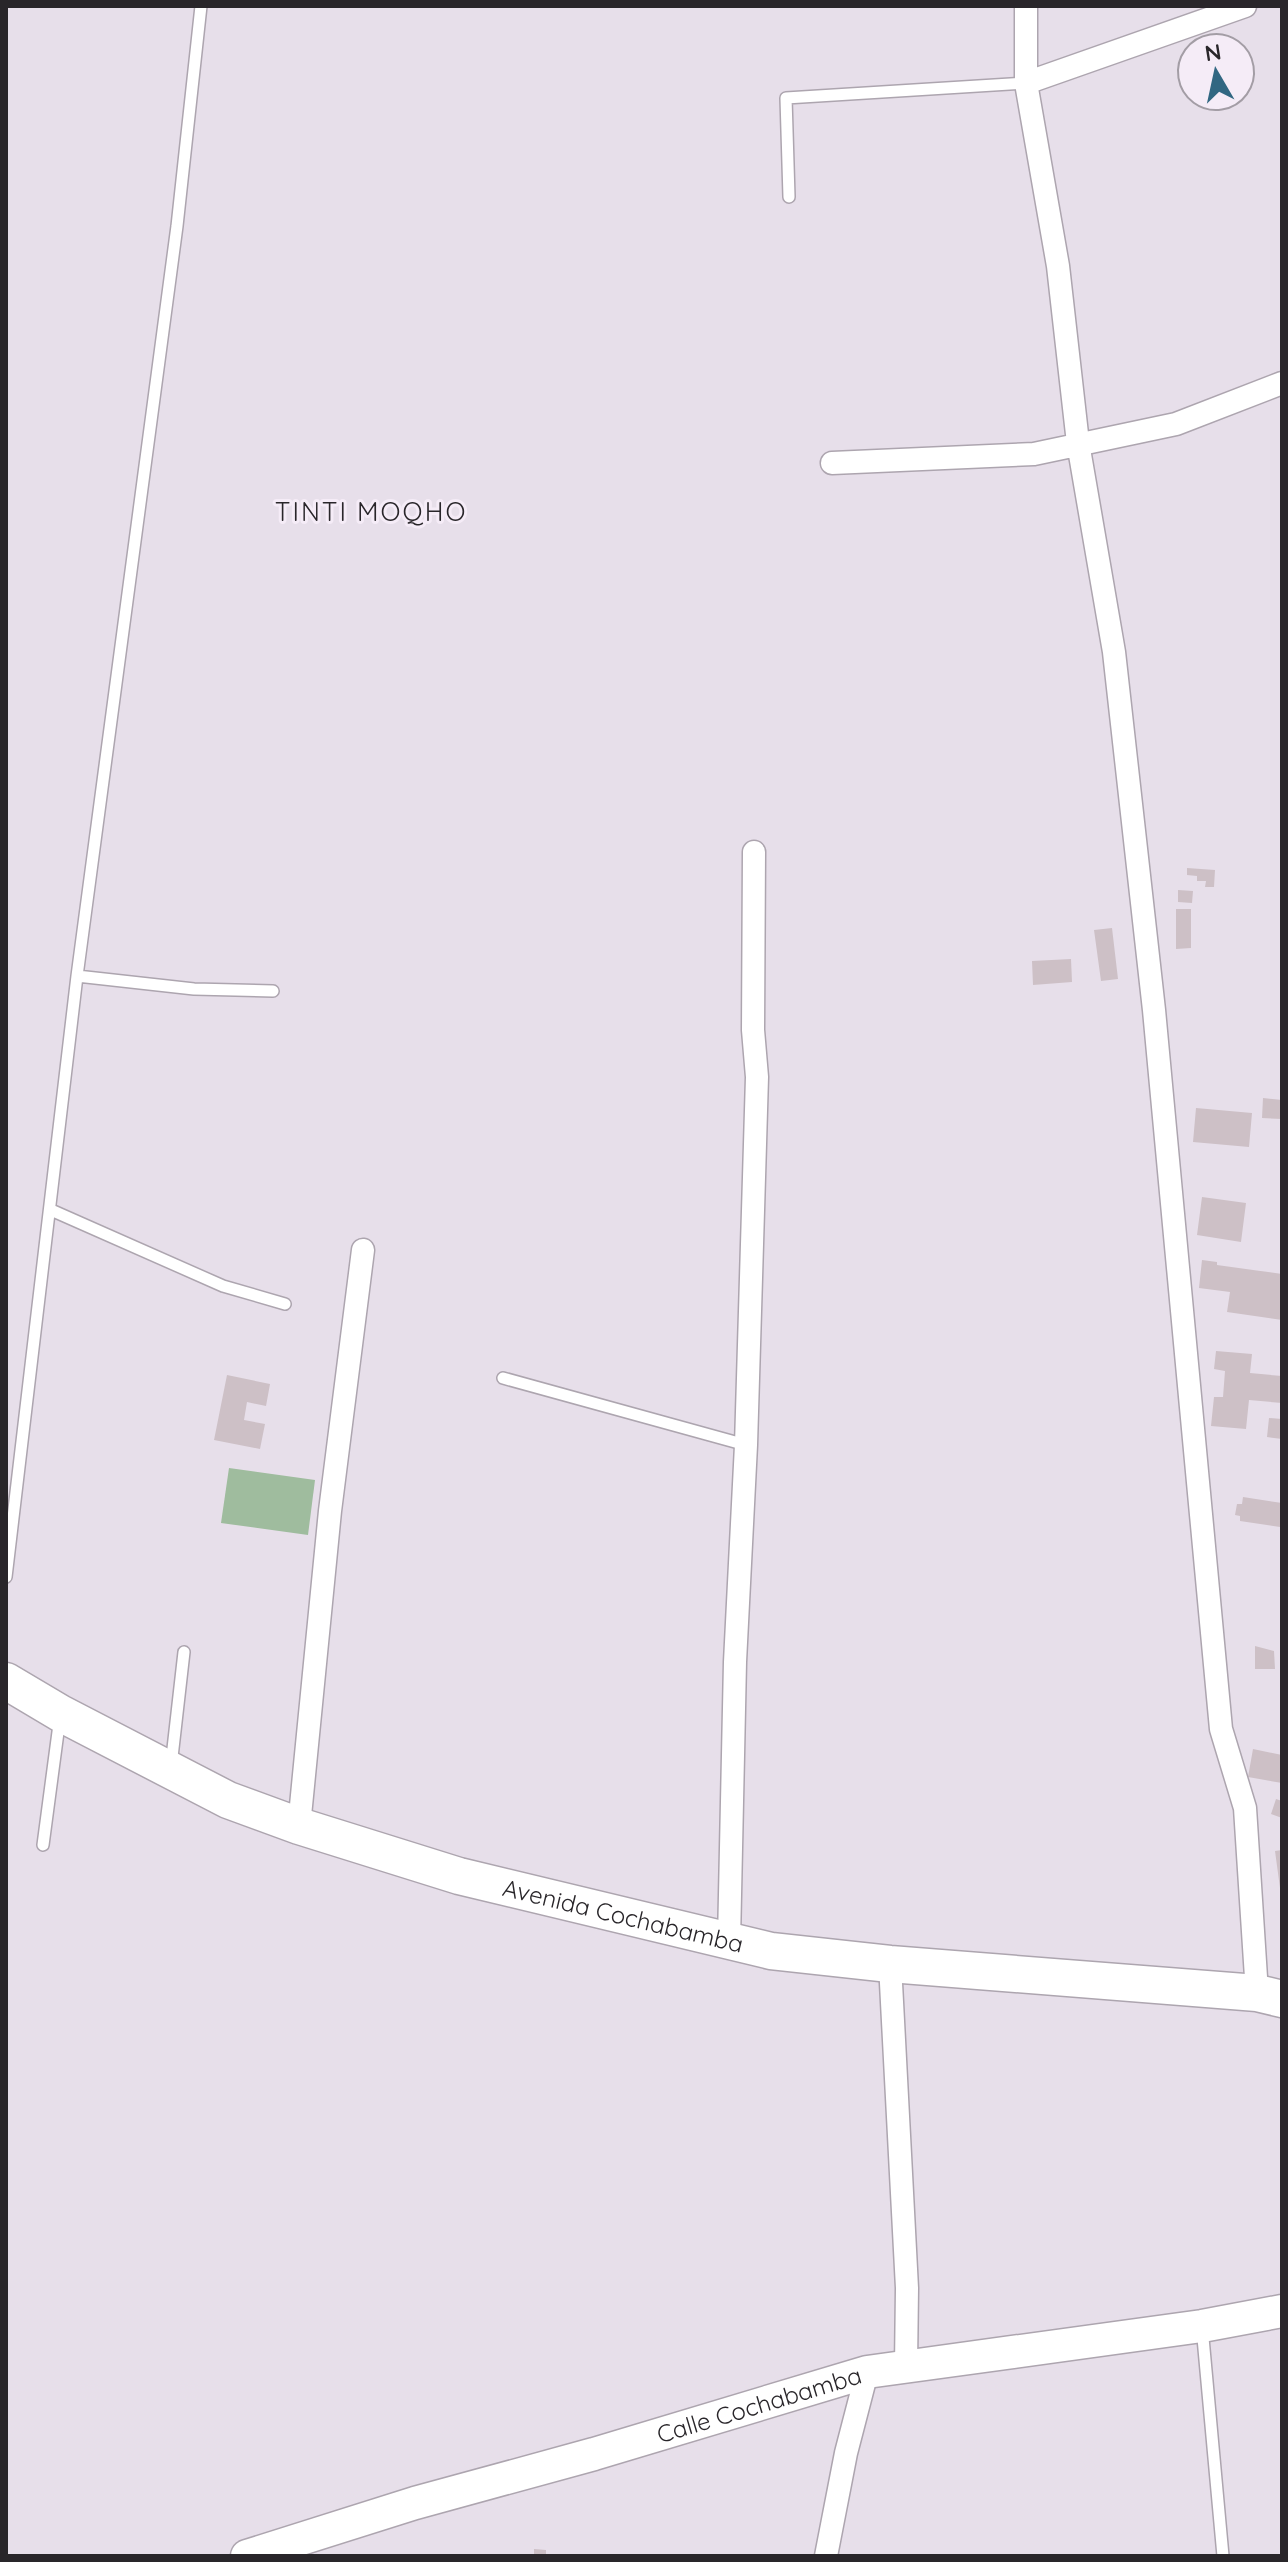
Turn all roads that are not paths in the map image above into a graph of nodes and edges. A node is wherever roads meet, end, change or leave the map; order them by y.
1 (201, 6) edge
2 (1026, 6) edge
3 (1245, 6) edge
4 (1026, 83) junction
5 (789, 197) dead end
6 (1282, 383) edge
7 (1078, 443) junction
8 (832, 463) dead end
9 (754, 852) dead end
10 (77, 976) junction
11 (273, 991) dead end
12 (51, 1210) junction
13 (363, 1250) dead end
14 (285, 1304) dead end
15 (503, 1378) dead end
16 (746, 1445) junction
17 (6, 1577) edge
18 (184, 1652) dead end
19 (6, 1681) edge
20 (60, 1713) junction
21 (171, 1770) junction
22 (299, 1826) junction
23 (43, 1845) dead end
24 (729, 1941) junction
25 (890, 1964) junction
26 (1270, 1996) edge
27 (1282, 2311) edge
28 (1202, 2326) junction
29 (906, 2366) junction
30 (867, 2372) junction
31 (247, 2556) edge
32 (826, 2556) edge
33 (1223, 2556) edge

1 - 10 lane
2 - 4 street
3 - 4 street
4 - 5 lane
4 - 7 street
6 - 7 street
7 - 8 street
7 - 26 street
9 - 16 street
10 - 11 lane
10 - 12 lane
12 - 14 lane
12 - 17 lane
13 - 22 street
15 - 16 lane
16 - 24 street
18 - 21 lane
19 - 20 main road, Avenida Cochabamba
20 - 21 main road, Avenida Cochabamba
20 - 23 lane
21 - 22 main road, Avenida Cochabamba
22 - 24 main road, Avenida Cochabamba
24 - 25 main road, Avenida Cochabamba
25 - 26 main road, Avenida Cochabamba
25 - 29 street
27 - 28 street, Calle Cochabamba
28 - 29 street, Calle Cochabamba
28 - 33 lane
29 - 30 street, Calle Cochabamba
30 - 31 street, Calle Cochabamba
30 - 32 street

